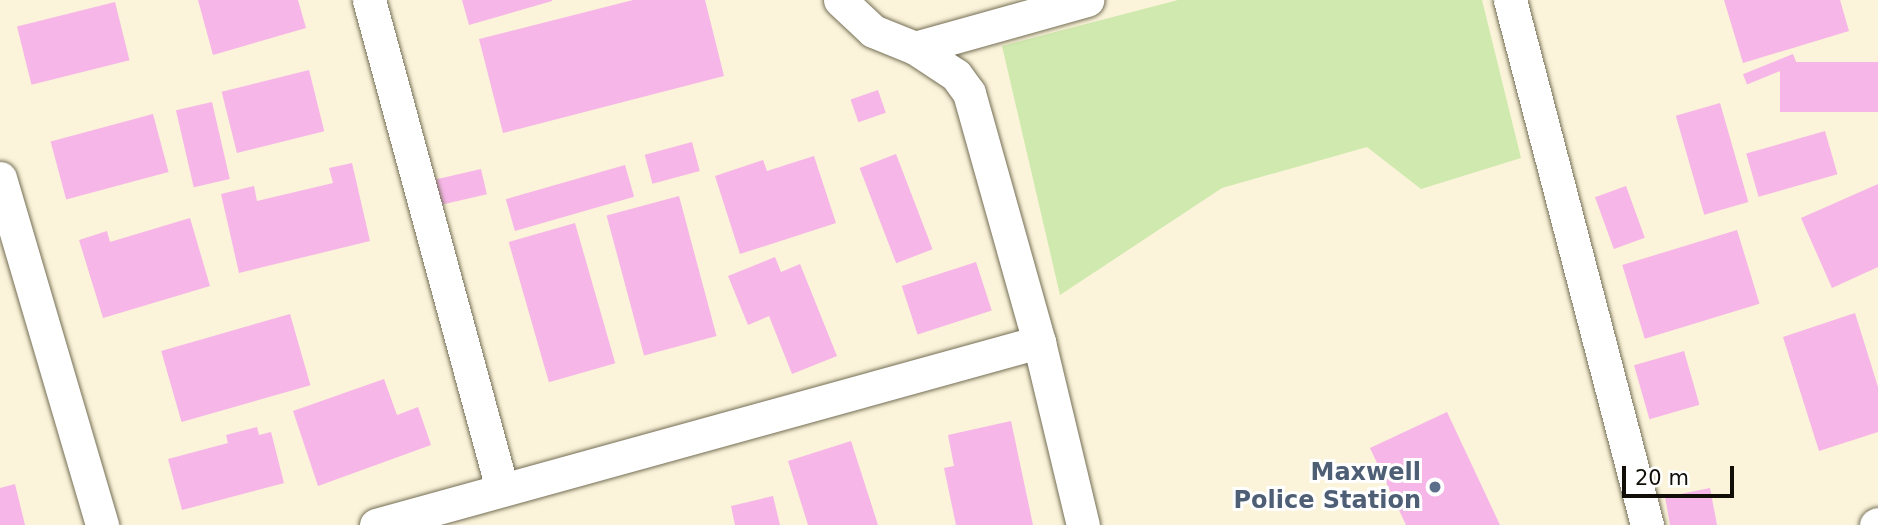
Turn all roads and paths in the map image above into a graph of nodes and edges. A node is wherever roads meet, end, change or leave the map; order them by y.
1 (369, 0) edge
2 (840, 0) edge
3 (1087, 0) edge
4 (1510, 0) edge
5 (915, 48) junction
6 (0, 178) edge
7 (1039, 342) junction
8 (502, 489) junction
9 (102, 525) edge
10 (376, 525) edge
11 (1083, 525) edge
12 (1647, 525) edge

1 - 8 street
2 - 5 street
3 - 5 street
4 - 12 street
5 - 7 street
6 - 9 street
7 - 8 street
7 - 11 street
8 - 10 street

